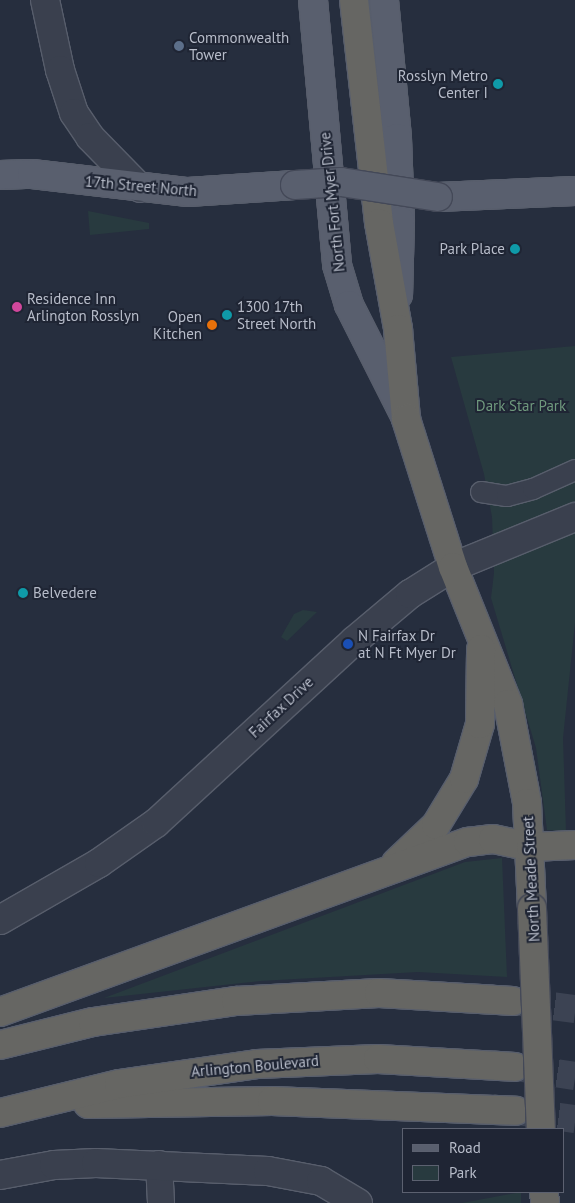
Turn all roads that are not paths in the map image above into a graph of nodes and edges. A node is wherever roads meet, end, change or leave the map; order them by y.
1 (45, 0) edge
2 (313, 0) edge
3 (354, 0) edge
4 (384, 0) edge
5 (0, 175) edge
6 (140, 188) junction
7 (575, 191) edge
8 (398, 329) junction
9 (406, 419) junction
10 (575, 470) edge
11 (481, 492) dead end
12 (575, 517) edge
13 (453, 567) junction
14 (481, 636) junction
15 (575, 845) edge
16 (530, 848) junction
17 (381, 874) junction
18 (0, 920) edge
19 (513, 1001) tunnel mouth
20 (0, 1012) edge
21 (0, 1045) edge
22 (515, 1067) tunnel mouth
23 (29, 1105) junction
24 (516, 1111) tunnel mouth
25 (0, 1113) edge
26 (541, 1128) edge
27 (159, 1164) junction
28 (0, 1175) edge
29 (161, 1203) edge
30 (358, 1203) edge

1 - 6 street
2 - 9 main road, North Fort Myer Drive
3 - 8 highway, North Fort Myer Drive
4 - 8 main road, North Fort Myer Drive
5 - 6 main road, 17th Street North
6 - 7 main road, 17th Street North, bridge
8 - 9 highway, North Fort Myer Drive
9 - 13 highway, North Fort Myer Drive
10 - 11 street
12 - 13 street, Fairfax Drive
13 - 14 highway, North Fort Myer Drive
13 - 18 street, Fairfax Drive
14 - 16 highway, North Meade Street
14 - 17 highway
15 - 16 highway
16 - 17 highway
16 - 26 highway, North Meade Street, bridge
17 - 20 highway
19 - 21 highway
22 - 23 highway, Arlington Boulevard
23 - 24 highway
23 - 25 highway, Arlington Boulevard
27 - 28 street
27 - 29 street
27 - 30 street

